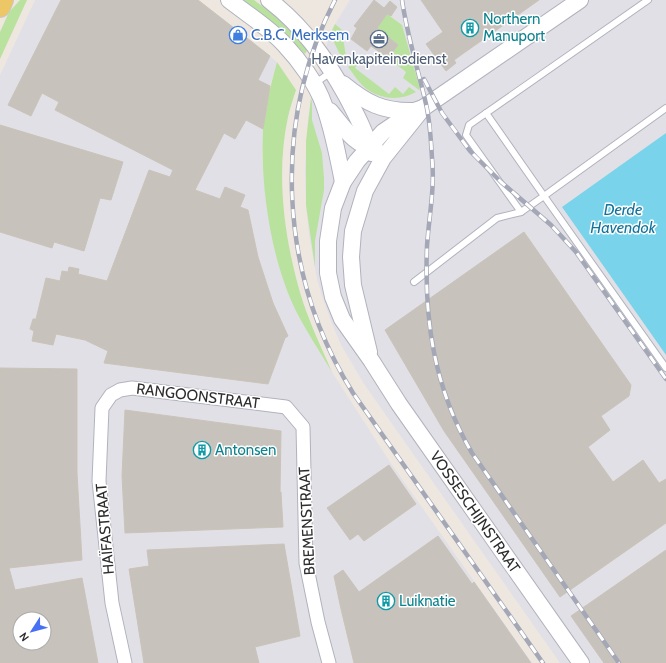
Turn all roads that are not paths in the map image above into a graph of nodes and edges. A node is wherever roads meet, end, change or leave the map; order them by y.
1 (3, 0) edge
2 (229, 0) edge
3 (269, 0) edge
4 (580, 0) edge
5 (648, 0) edge
6 (0, 7) edge
7 (335, 75) junction
8 (314, 84) junction
9 (324, 104) junction
10 (666, 108) edge
11 (419, 109) junction
12 (486, 113) junction
13 (395, 144) junction
14 (370, 148) junction
15 (343, 182) junction
16 (365, 191) junction
17 (544, 196) junction
18 (521, 212) junction
19 (414, 282) dead end
20 (371, 360) junction
21 (666, 368) edge
22 (111, 396) joint
23 (286, 407) joint
24 (125, 663) edge
25 (329, 663) edge
26 (581, 663) edge

1 - 6 main road
2 - 8 street
3 - 7 street
4 - 11 street, VOSSESCHIJNSTRAAT
5 - 12 lane
7 - 8 lane
7 - 11 street
7 - 14 street
8 - 9 street
9 - 14 street
9 - 15 street
10 - 17 lane
11 - 13 street, VOSSESCHIJNSTRAAT
11 - 14 street, VOSSESCHIJNSTRAAT
12 - 17 lane
12 - 18 lane
13 - 14 street
13 - 16 street, VOSSESCHIJNSTRAAT
14 - 15 street, VOSSESCHIJNSTRAAT
14 - 16 street
15 - 20 street, VOSSESCHIJNSTRAAT
16 - 20 street, VOSSESCHIJNSTRAAT
17 - 18 lane
17 - 21 lane
18 - 19 lane
20 - 26 street, VOSSESCHIJNSTRAAT
22 - 23 street, RANGOONSTRAAT
22 - 24 street, HAÏFASTRAAT
23 - 25 street, BREMENSTRAAT

